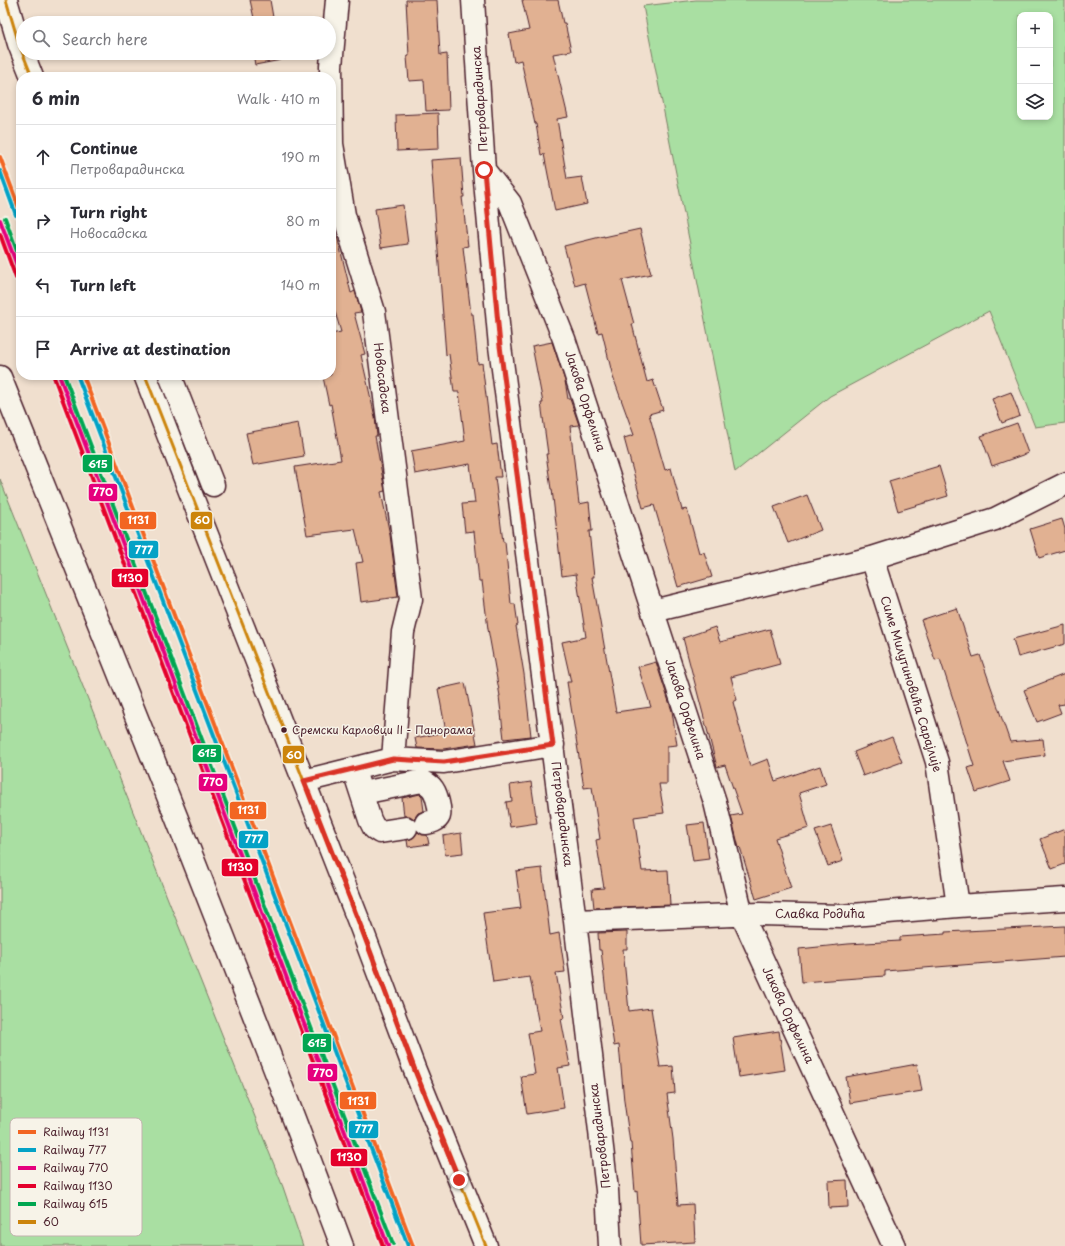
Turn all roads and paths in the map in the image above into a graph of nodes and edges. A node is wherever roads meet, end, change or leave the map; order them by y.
1 (6, 0) edge
2 (337, 0) edge
3 (473, 0) edge
4 (336, 16) edge
5 (16, 34) edge
6 (25, 60) edge
7 (332, 60) edge
8 (30, 72) edge
9 (331, 72) edge
10 (336, 168) edge
11 (484, 170) junction
12 (0, 377) edge
13 (147, 380) edge
14 (172, 380) edge
15 (1065, 484) edge
16 (213, 486) dead end
17 (872, 558) junction
18 (653, 611) junction
19 (553, 745) junction
20 (393, 759) junction
21 (354, 769) junction
22 (304, 781) junction
23 (362, 793) junction
24 (1065, 900) edge
25 (958, 906) junction
26 (742, 915) junction
27 (575, 921) junction
28 (342, 1246) edge
29 (486, 1246) edge
30 (610, 1246) edge
31 (894, 1246) edge

1 - 5 street
2 - 4 street, Новосадска
3 - 11 street, Петроварадинска
6 - 8 street
7 - 9 street, Новосадска
10 - 20 street, Новосадска
11 - 18 street, Јакова Орфелина
11 - 19 street, Петроварадинска
12 - 28 street
13 - 22 street
14 - 16 street
15 - 17 street
17 - 18 street
17 - 25 street, Симе Милутиновића Сарајлије
18 - 26 street, Јакова Орфелина
19 - 20 street
19 - 27 street, Петроварадинска
20 - 21 street
21 - 22 street
21 - 23 street
22 - 29 street
23 - 23 street
24 - 25 street, Славка Родића
25 - 26 street, Славка Родића
26 - 27 street, Славка Родића
26 - 31 street, Јакова Орфелина
27 - 30 street, Петроварадинска

